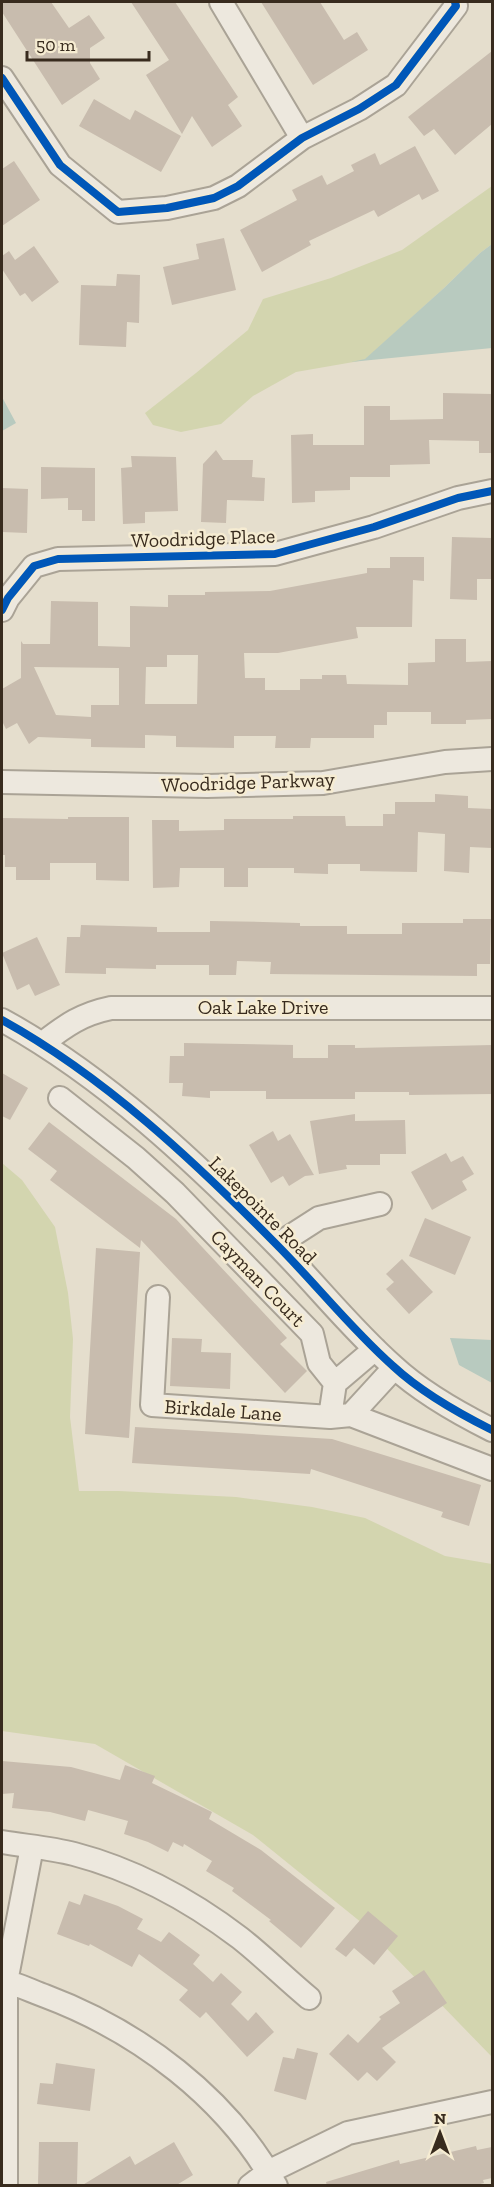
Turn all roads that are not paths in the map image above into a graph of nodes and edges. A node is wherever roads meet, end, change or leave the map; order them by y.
1 (221, 2) edge
2 (455, 2) edge
3 (2, 78) edge
4 (302, 138) junction
5 (492, 492) edge
6 (2, 610) edge
7 (492, 759) edge
8 (2, 782) edge
9 (492, 1008) edge
10 (2, 1020) edge
11 (43, 1043) junction
12 (60, 1098) dead end
13 (380, 1204) dead end
14 (277, 1245) junction
15 (158, 1297) dead end
16 (375, 1349) junction
17 (394, 1368) junction
18 (335, 1383) junction
19 (340, 1416) junction
20 (492, 1430) edge
21 (492, 1469) edge
22 (2, 1842) edge
23 (32, 1847) junction
24 (4, 1981) edge
25 (309, 1998) dead end
26 (492, 2102) edge
27 (272, 2179) edge
28 (6, 2186) edge
29 (250, 2186) edge

1 - 4 street
2 - 4 street
3 - 4 street
5 - 6 street, Woodridge Place
7 - 8 street, Woodridge Parkway
9 - 11 street, Oak Lake Drive
10 - 11 street, Lakepointe Road
11 - 14 street, Lakepointe Road
12 - 18 street, Cayman Court
13 - 14 street
14 - 16 street, Lakepointe Road
15 - 19 street, Birkdale Lane
16 - 17 street, Lakepointe Road
16 - 18 street
17 - 19 street
17 - 20 street, Lakepointe Road
18 - 19 street
19 - 21 street
22 - 23 street
23 - 24 street
23 - 25 street
24 - 27 street
24 - 28 street
26 - 27 street
27 - 29 street

